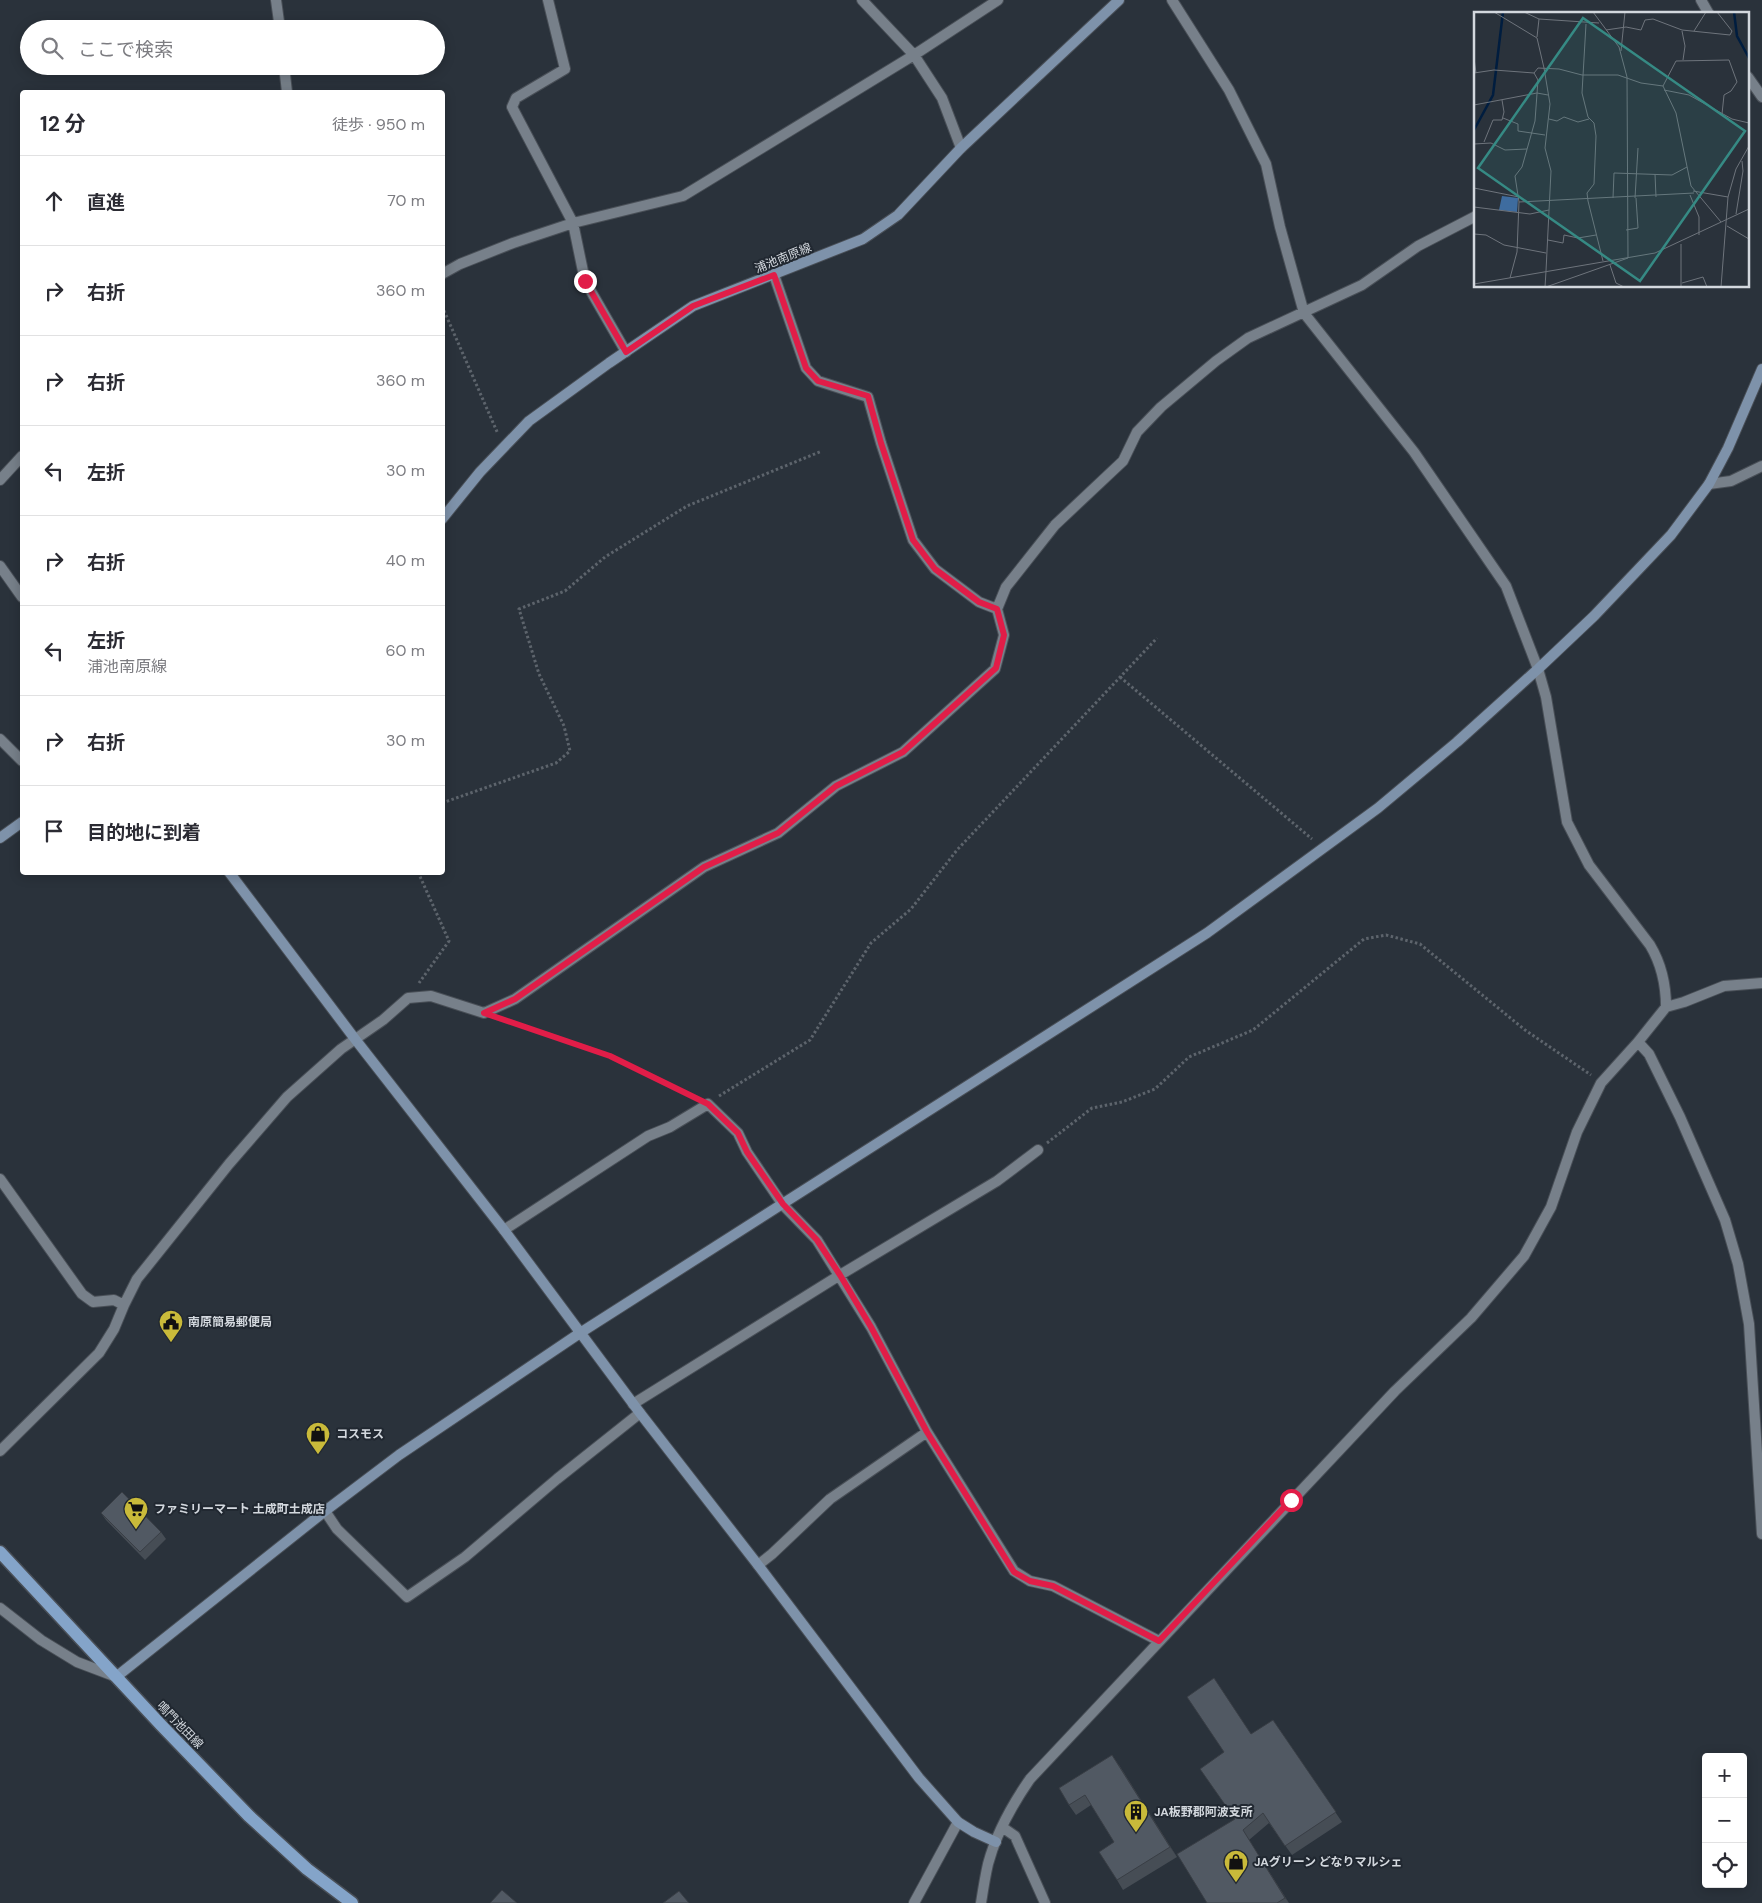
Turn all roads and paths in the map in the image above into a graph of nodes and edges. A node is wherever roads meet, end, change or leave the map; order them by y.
1 (276, 0) edge
2 (548, 0) edge
3 (862, 0) edge
4 (998, 0) edge
5 (1119, 0) edge
6 (1172, 0) edge
7 (1701, 0) edge
8 (1708, 12) edge
9 (279, 20) edge
10 (914, 55) junction
11 (285, 75) edge
12 (1750, 80) edge
13 (288, 90) edge
14 (1762, 97) edge
15 (961, 148) junction
16 (1474, 217) edge
17 (573, 223) junction
18 (445, 272) edge
19 (774, 275) junction
20 (445, 313) edge
21 (1304, 313) junction
22 (626, 352) junction
23 (1762, 369) edge
24 (504, 447) junction
25 (822, 451) dead end
26 (20, 458) edge
27 (1762, 466) edge
28 (0, 480) edge
29 (1709, 484) junction
30 (445, 515) edge
31 (0, 566) edge
32 (20, 594) edge
33 (997, 609) junction
34 (1157, 638) dead end
35 (1538, 669) junction
36 (1120, 677) junction
37 (0, 739) edge
38 (20, 759) edge
39 (445, 802) edge
40 (20, 823) edge
41 (0, 838) edge
42 (1324, 849) junction
43 (231, 875) edge
44 (419, 875) edge
45 (1762, 983) edge
46 (408, 998) junction
47 (1666, 1007) junction
48 (484, 1013) junction
49 (355, 1039) junction
50 (1638, 1042) junction
51 (1601, 1083) junction
52 (708, 1104) junction
53 (1038, 1150) joint
54 (0, 1179) edge
55 (783, 1204) junction
56 (504, 1230) junction
57 (840, 1275) junction
58 (124, 1305) junction
59 (580, 1334) junction
60 (633, 1404) junction
61 (640, 1413) junction
62 (927, 1432) junction
63 (0, 1451) edge
64 (325, 1511) junction
65 (1762, 1534) edge
66 (0, 1552) edge
67 (758, 1565) junction
68 (0, 1608) edge
69 (1159, 1641) junction
70 (116, 1677) junction
71 (958, 1822) junction
72 (1002, 1827) junction
73 (996, 1842) junction
74 (352, 1903) edge
75 (914, 1903) edge
76 (981, 1903) edge
77 (1045, 1903) edge

1 - 9 street
2 - 17 street
3 - 10 street
4 - 10 street
5 - 15 street, 浦池南原線
6 - 21 street
7 - 8 street
10 - 15 street
10 - 17 street
11 - 13 street
12 - 14 street
15 - 19 street, 浦池南原線
16 - 21 street
17 - 18 street
17 - 22 street
19 - 22 street, 浦池南原線
19 - 33 street
20 - 24 path
21 - 33 street
21 - 35 street
22 - 24 street, 浦池南原線
23 - 29 street
24 - 30 street, 浦池南原線
25 - 39 path
26 - 28 street
27 - 29 street
29 - 35 street
31 - 32 street
33 - 48 street
34 - 36 path
35 - 42 street
35 - 47 street
36 - 42 path
36 - 52 path
37 - 38 street
40 - 41 street
42 - 55 street
43 - 49 street
44 - 46 path
45 - 47 street
46 - 48 street
46 - 49 street
47 - 50 street
48 - 52 path
49 - 56 street
49 - 58 street
50 - 51 street
50 - 65 street
51 - 53 path
51 - 69 street
52 - 55 street
52 - 56 street
53 - 57 street
54 - 58 street
55 - 57 street
55 - 59 street
56 - 59 street
57 - 60 street
57 - 62 street
58 - 63 street
59 - 60 street
59 - 64 street
60 - 61 street
61 - 64 street
61 - 67 street
62 - 67 street
62 - 69 street
64 - 70 street
66 - 70 main road, 鳴門池田線
67 - 71 street
68 - 70 street
69 - 72 street
70 - 74 main road, 鳴門池田線
71 - 73 street
71 - 75 street
72 - 73 street
72 - 77 street
73 - 76 street

